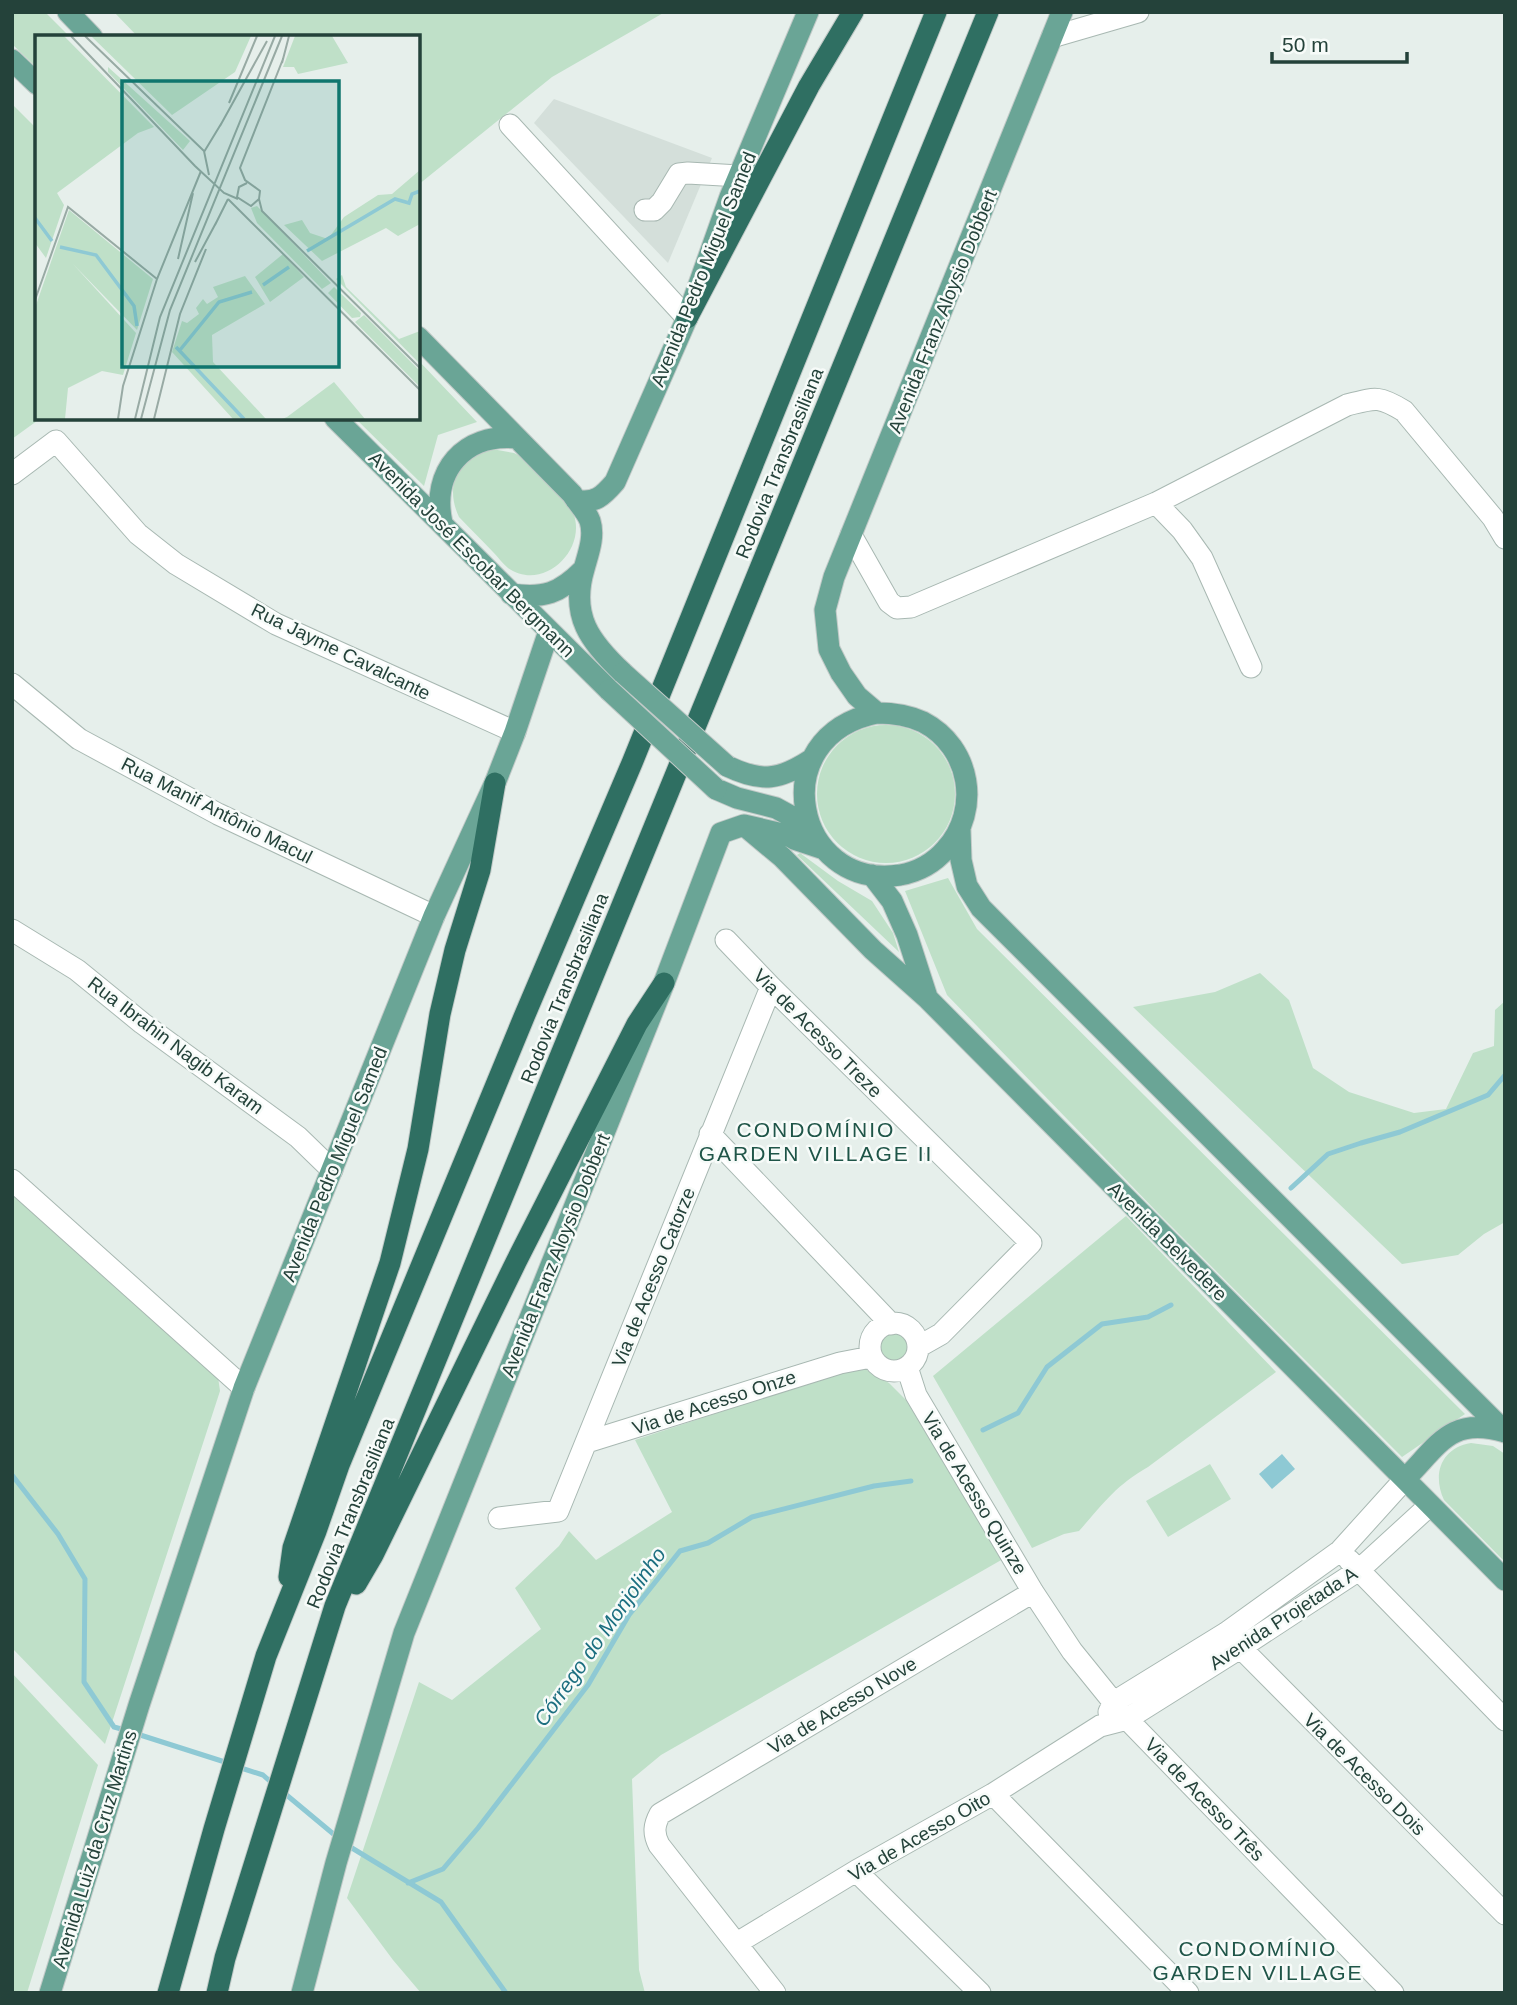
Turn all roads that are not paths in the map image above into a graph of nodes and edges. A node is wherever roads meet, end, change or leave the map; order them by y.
1 (68, 12) edge
2 (808, 12) edge
3 (853, 12) edge
4 (936, 12) edge
5 (988, 12) edge
6 (1062, 12) edge
7 (1138, 12) edge
8 (90, 35) edge
9 (1052, 37) junction
10 (12, 60) edge
11 (35, 82) edge
12 (510, 125) dead end
13 (696, 174) junction
14 (739, 176) junction
15 (730, 197) junction
16 (645, 210) dead end
17 (687, 318) junction
18 (420, 339) edge
19 (337, 420) edge
20 (517, 438) junction
21 (12, 474) edge
22 (576, 500) junction
23 (1156, 503) junction
24 (442, 523) junction
25 (851, 535) junction
26 (1505, 538) edge
27 (583, 570) junction
28 (511, 594) junction
29 (549, 631) junction
30 (1251, 667) dead end
31 (616, 681) junction
32 (12, 684) edge
33 (877, 713) junction
34 (515, 732) junction
35 (812, 759) junction
36 (495, 783) junction
37 (744, 825) junction
38 (810, 826) junction
39 (960, 830) junction
40 (824, 849) junction
41 (872, 875) junction
42 (434, 916) junction
43 (12, 930) edge
44 (726, 940) dead end
45 (664, 984) junction
46 (771, 987) junction
47 (928, 999) junction
48 (710, 1134) junction
49 (332, 1171) junction
50 (12, 1180) edge
51 (878, 1338) junction
52 (916, 1341) junction
53 (900, 1369) junction
54 (244, 1388) junction
55 (1505, 1432) edge
56 (587, 1442) junction
57 (1405, 1479) junction
58 (1429, 1506) junction
59 (1377, 1509) junction
60 (499, 1518) dead end
61 (1399, 1532) junction
62 (1339, 1551) junction
63 (1359, 1570) junction
64 (1505, 1580) edge
65 (1033, 1592) junction
66 (335, 1606) junction
67 (286, 1607) junction
68 (1233, 1640) junction
69 (139, 1705) joint
70 (1121, 1710) junction
71 (1505, 1720) edge
72 (993, 1794) junction
73 (856, 1871) junction
74 (1505, 1914) edge
75 (737, 1943) junction
76 (50, 1993) edge
77 (169, 1993) edge
78 (217, 1993) edge
79 (302, 1993) edge
80 (775, 1993) edge
81 (980, 1993) edge
82 (1188, 1993) edge
83 (1393, 1993) edge

1 - 8 main road
2 - 14 main road, Avenida Pedro Miguel Samed
3 - 17 highway
4 - 67 highway, Rodovia Transbrasiliana
5 - 66 highway, Rodovia Transbrasiliana
6 - 9 main road, Avenida Franz Aloysio Dobbert
7 - 9 street
9 - 25 main road, Avenida Franz Aloysio Dobbert
10 - 11 main road
12 - 17 street
13 - 14 street
13 - 15 street
13 - 16 street
14 - 15 main road, Avenida Pedro Miguel Samed
15 - 17 main road, Avenida Pedro Miguel Samed
17 - 22 main road, Avenida Pedro Miguel Samed
18 - 20 main road, Avenida José Escobar Bergmann
19 - 24 main road, Avenida José Escobar Bergmann
20 - 22 main road, Avenida José Escobar Bergmann
20 - 24 main road
21 - 34 street, Rua Jayme Cavalcante
22 - 27 main road, Avenida José Escobar Bergmann
23 - 25 street
23 - 26 street
23 - 30 street
24 - 28 main road, Avenida José Escobar Bergmann
25 - 33 main road, Avenida Franz Aloysio Dobbert
27 - 28 main road
27 - 31 main road, Avenida José Escobar Bergmann
28 - 29 main road, Avenida José Escobar Bergmann
29 - 31 main road, Avenida José Escobar Bergmann
29 - 34 main road, Avenida Pedro Miguel Samed
31 - 35 main road, bridge
31 - 38 main road, bridge
32 - 42 street, Rua Manif Antônio Macul
33 - 35 main road
33 - 39 main road
34 - 36 main road, Avenida Pedro Miguel Samed
35 - 38 main road
36 - 42 main road, Avenida Pedro Miguel Samed
36 - 67 highway
37 - 40 main road
37 - 45 main road, Avenida Franz Aloysio Dobbert
37 - 47 main road
38 - 40 main road
39 - 41 main road
39 - 55 main road
40 - 41 main road
41 - 47 main road, Avenida Belvedere
42 - 49 main road, Avenida Pedro Miguel Samed
43 - 49 street, Rua Ibrahin Nagib Karam
44 - 46 street, Via de Acesso Treze
45 - 66 highway
45 - 79 main road, Avenida Franz Aloysio Dobbert
46 - 48 street, Via de Acesso Catorze
46 - 52 street, Via de Acesso Treze
47 - 57 main road, Avenida Belvedere
48 - 51 street
48 - 56 street, Via de Acesso Catorze
49 - 54 main road, Avenida Pedro Miguel Samed
50 - 54 street
51 - 52 street
51 - 53 street
51 - 56 street, Via de Acesso Onze
52 - 53 street
53 - 65 street, Via de Acesso Quinze
54 - 69 main road, Avenida Pedro Miguel Samed
55 - 57 main road
56 - 60 street, Via de Acesso Catorze
57 - 58 main road, Avenida Belvedere
57 - 59 street, Avenida Projetada A
58 - 61 street, Avenida Projetada A
58 - 64 main road, Avenida Belvedere
59 - 61 street
59 - 62 street, Avenida Projetada A
61 - 63 street, Avenida Projetada A
62 - 63 street
62 - 68 street, Avenida Projetada A
63 - 68 street, Avenida Projetada A
63 - 71 street
65 - 70 street, Via de Acesso Três
65 - 75 street, Via de Acesso Nove
66 - 78 highway, Rodovia Transbrasiliana
67 - 77 highway, Rodovia Transbrasiliana
68 - 70 street, Avenida Projetada A
68 - 74 street, Via de Acesso Dois
69 - 76 main road, Avenida Luiz da Cruz Martins
70 - 72 street, Via de Acesso Oito
70 - 83 street, Via de Acesso Três
72 - 73 street, Via de Acesso Oito
72 - 82 street
73 - 75 street, Via de Acesso Oito
73 - 81 street
75 - 80 street

